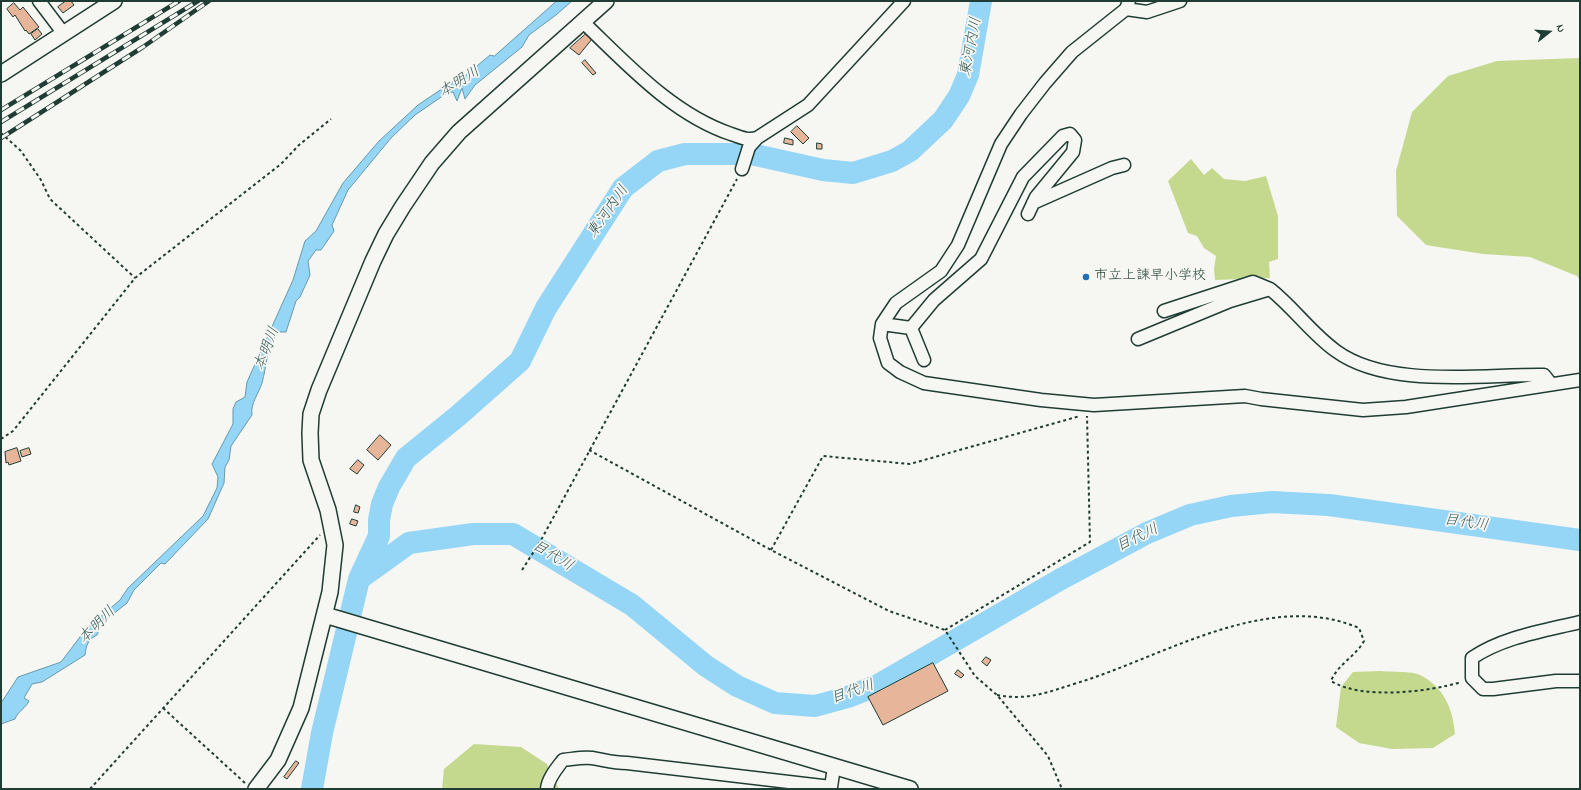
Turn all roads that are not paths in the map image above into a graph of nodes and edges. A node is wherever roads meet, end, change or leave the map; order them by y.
1 (39, 1) edge
2 (114, 1) edge
3 (606, 1) edge
4 (904, 1) edge
5 (1180, 1) edge
6 (1127, 5) edge
7 (583, 22) junction
8 (64, 34) junction
9 (1, 74) edge
10 (757, 138) junction
11 (1124, 165) dead end
12 (742, 169) road end
13 (1270, 289) junction
14 (1164, 311) dead end
15 (882, 324) junction
16 (911, 328) junction
17 (1138, 339) dead end
18 (924, 360) dead end
19 (1580, 380) edge
20 (1551, 384) junction
21 (329, 616) junction
22 (1580, 622) edge
23 (1580, 682) edge
24 (834, 767) junction
25 (251, 786) edge
26 (547, 789) edge
27 (910, 789) edge

1 - 8 street
2 - 8 street
3 - 7 street
4 - 10 street
5 - 6 street
6 - 15 street
7 - 10 street
7 - 21 street
8 - 9 street
10 - 12 street
11 - 16 street
13 - 14 street
13 - 17 street
13 - 20 street
15 - 16 street
15 - 20 street
16 - 18 street
19 - 20 street
21 - 24 street
21 - 25 street
22 - 23 street
24 - 26 street
24 - 27 street

